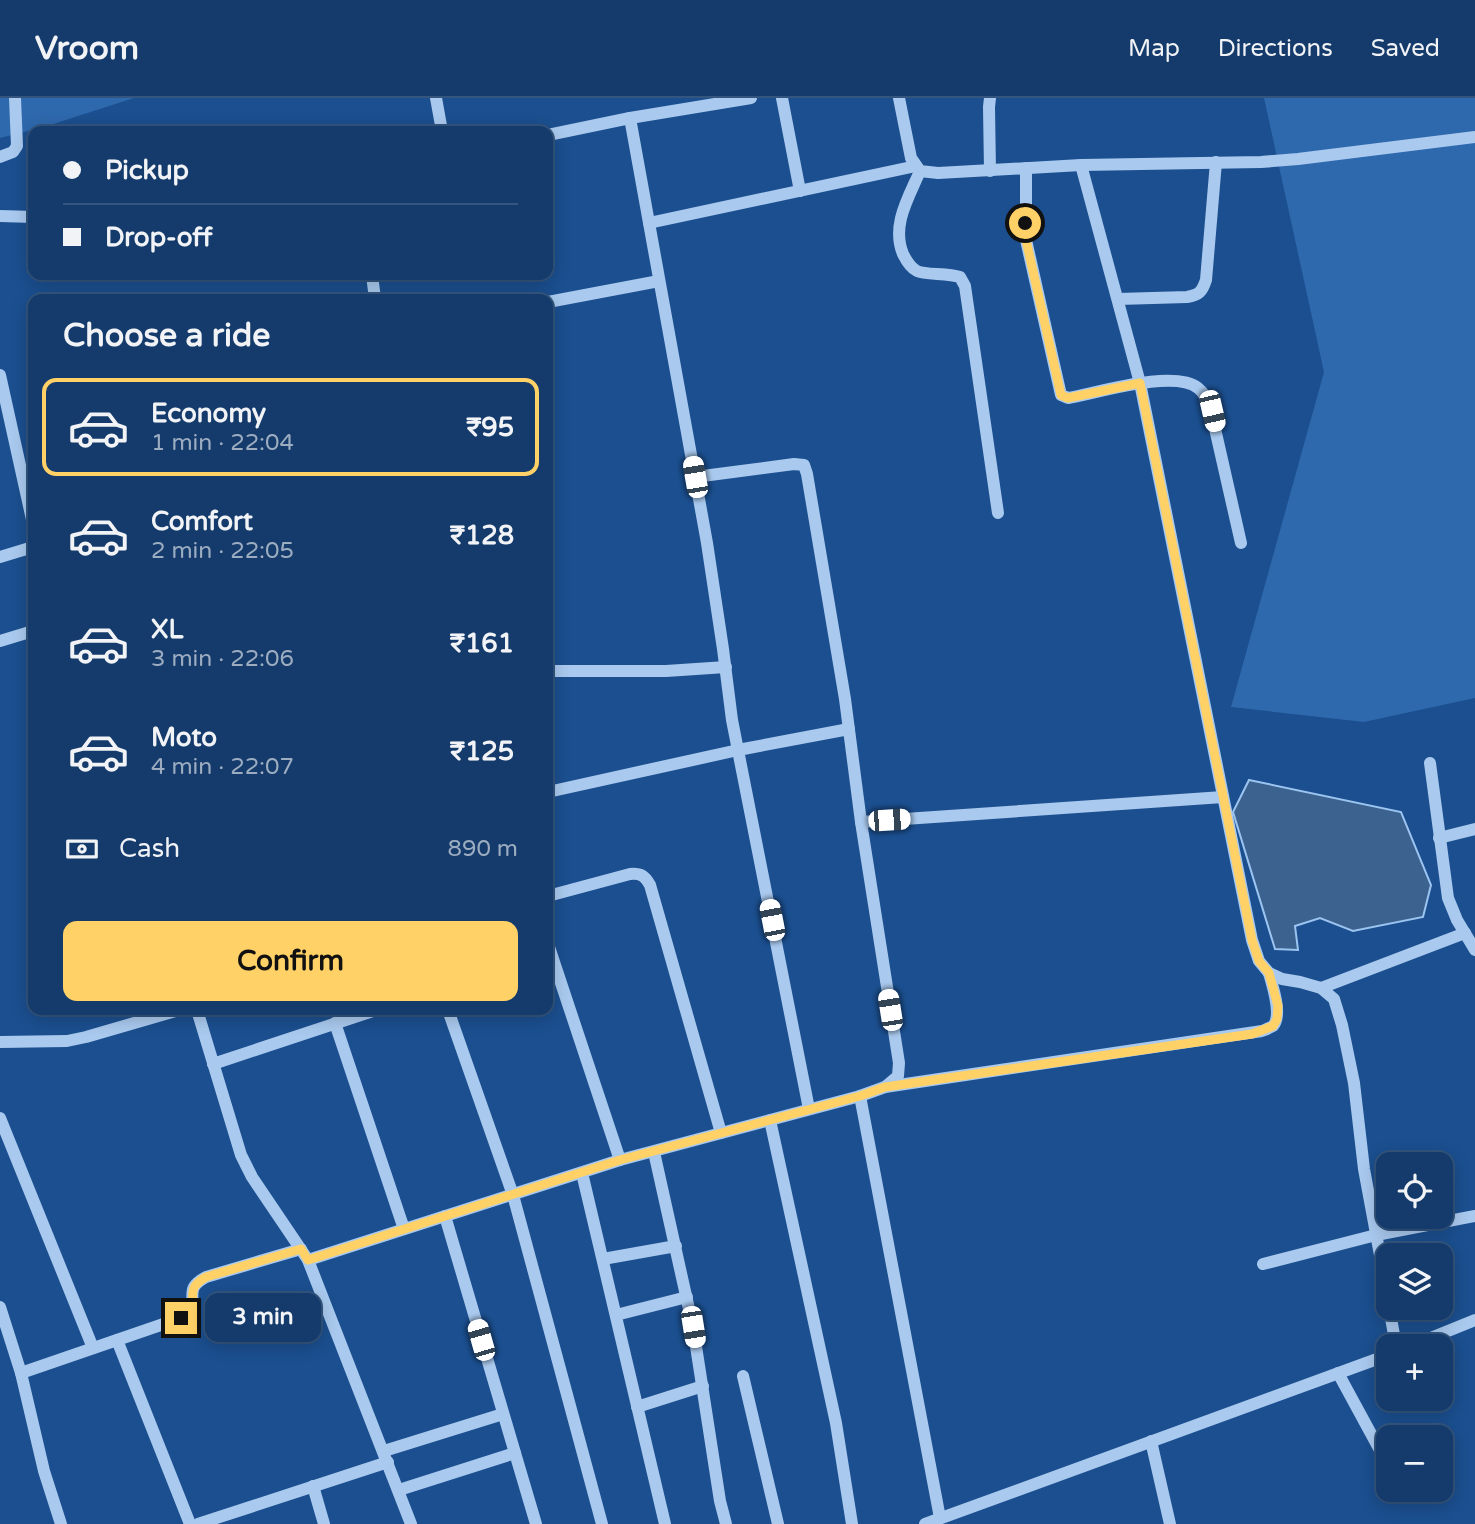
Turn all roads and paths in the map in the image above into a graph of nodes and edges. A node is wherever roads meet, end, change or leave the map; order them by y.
1 (15, 98) edge
2 (436, 98) edge
3 (782, 98) edge
4 (899, 98) edge
5 (990, 98) edge
6 (743, 99) edge
7 (630, 118) junction
8 (441, 126) edge
9 (553, 134) edge
10 (1475, 137) edge
11 (0, 157) edge
12 (1216, 162) junction
13 (1081, 166) junction
14 (1026, 168) junction
15 (918, 169) junction
16 (990, 170) junction
17 (800, 191) junction
18 (0, 216) edge
19 (28, 217) edge
20 (649, 223) junction
21 (659, 281) junction
22 (1118, 299) junction
23 (553, 301) edge
24 (0, 375) edge
25 (1140, 383) junction
26 (695, 477) junction
27 (28, 487) edge
28 (998, 513) dead end
29 (1241, 543) dead end
30 (28, 549) edge
31 (0, 557) edge
32 (28, 633) edge
33 (0, 641) edge
34 (726, 667) junction
35 (553, 671) edge
36 (849, 729) junction
37 (738, 750) junction
38 (1430, 763) dead end
39 (553, 791) edge
40 (1223, 797) junction
41 (861, 822) junction
42 (1475, 828) edge
43 (1439, 838) junction
44 (553, 895) edge
45 (1465, 933) junction
46 (1475, 950) edge
47 (553, 959) edge
48 (1269, 973) junction
49 (1321, 988) junction
50 (162, 1015) edge
51 (199, 1015) edge
52 (361, 1015) edge
53 (450, 1015) edge
54 (335, 1024) junction
55 (0, 1042) edge
56 (214, 1064) junction
57 (885, 1087) junction
58 (860, 1096) junction
59 (809, 1109) junction
60 (0, 1118) edge
61 (770, 1120) junction
62 (721, 1133) junction
63 (654, 1152) junction
64 (620, 1160) junction
65 (582, 1173) junction
66 (513, 1195) junction
67 (445, 1216) junction
68 (1475, 1216) edge
69 (404, 1229) junction
70 (1376, 1235) junction
71 (1378, 1243) edge
72 (676, 1247) junction
73 (305, 1254) junction
74 (603, 1259) junction
75 (1263, 1264) dead end
76 (687, 1297) junction
77 (0, 1307) edge
78 (616, 1315) junction
79 (1475, 1320) edge
80 (1441, 1334) edge
81 (117, 1340) junction
82 (93, 1348) junction
83 (1376, 1359) edge
84 (1338, 1373) junction
85 (21, 1374) junction
86 (743, 1376) dead end
87 (702, 1386) junction
88 (637, 1407) junction
89 (503, 1414) junction
90 (1151, 1441) junction
91 (1376, 1443) edge
92 (515, 1453) junction
93 (386, 1457) junction
94 (313, 1486) junction
95 (399, 1490) junction
96 (940, 1518) junction
97 (61, 1524) edge
98 (190, 1524) edge
99 (198, 1524) edge
100 (324, 1524) edge
101 (411, 1524) edge
102 (536, 1524) edge
103 (602, 1524) edge
104 (665, 1524) edge
105 (726, 1524) edge
106 (778, 1524) edge
107 (852, 1524) edge
108 (925, 1524) edge
109 (1170, 1524) edge

1 - 11 street
2 - 8 street
3 - 17 street
4 - 15 street
5 - 16 street
6 - 7 street
7 - 9 street
7 - 20 street
10 - 12 street
12 - 13 street
12 - 22 street
13 - 14 street
13 - 22 street
14 - 16 street
14 - 25 street
15 - 16 street
15 - 17 street
15 - 28 street
17 - 20 street
18 - 19 street
20 - 21 street
21 - 23 street
21 - 26 street
22 - 25 street
24 - 27 street
25 - 29 street
25 - 40 street
26 - 34 street
26 - 36 street
30 - 31 street
32 - 33 street
34 - 35 street
34 - 37 street
36 - 37 street
36 - 41 street
37 - 39 street
37 - 59 street
38 - 43 street
40 - 41 street
40 - 48 street
41 - 57 street
42 - 43 street
43 - 45 street
44 - 62 street
45 - 46 street
45 - 49 street
47 - 64 street
48 - 49 street
48 - 57 street
49 - 70 street
50 - 55 street
51 - 56 street
52 - 54 street
53 - 66 street
54 - 56 street
54 - 69 street
56 - 73 street
57 - 58 street
58 - 59 street
58 - 96 street
59 - 61 street
60 - 82 street
61 - 62 street
61 - 107 street
62 - 63 street
63 - 64 street
63 - 72 street
64 - 65 street
65 - 66 street
65 - 74 street
66 - 67 street
66 - 103 street
67 - 69 street
67 - 89 street
68 - 70 street
69 - 73 street
70 - 71 street
70 - 75 street
72 - 74 street
72 - 76 street
73 - 81 street
73 - 93 street
74 - 78 street
76 - 78 street
76 - 87 street
77 - 85 street
78 - 88 street
79 - 80 street
81 - 82 street
81 - 98 street
82 - 85 street
83 - 84 street
84 - 90 street
84 - 91 street
85 - 97 street
86 - 106 street
87 - 88 street
87 - 105 street
88 - 104 street
89 - 92 street
89 - 93 street
90 - 96 street
90 - 109 street
92 - 95 street
92 - 102 street
93 - 94 street
93 - 95 street
94 - 99 street
94 - 100 street
95 - 101 street
96 - 108 street

